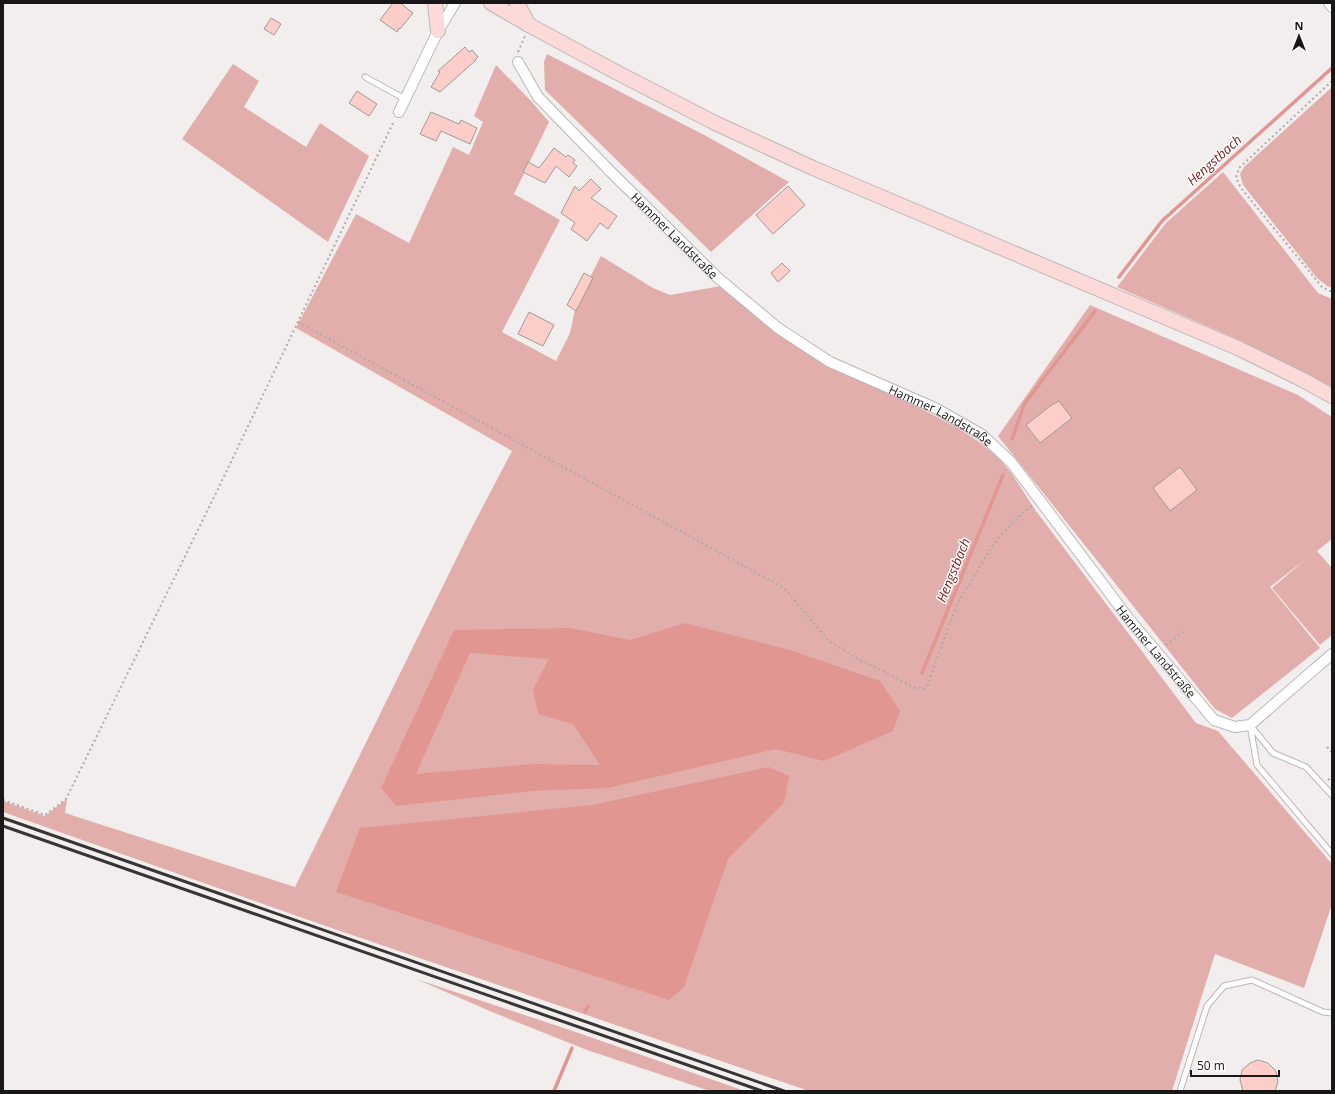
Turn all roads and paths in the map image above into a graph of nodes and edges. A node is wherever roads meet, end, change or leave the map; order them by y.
1 (435, 3) edge
2 (455, 3) edge
3 (491, 3) edge
4 (517, 3) edge
5 (1329, 3) edge
6 (1332, 7) edge
7 (529, 25) junction
8 (438, 31) junction
9 (518, 62) joint
10 (365, 77) dead end
11 (1332, 81) edge
12 (405, 99) junction
13 (399, 112) joint
14 (1332, 292) edge
15 (298, 322) junction
16 (1332, 396) edge
17 (1040, 500) junction
18 (1184, 632) dead end
19 (1157, 652) junction
20 (1332, 654) edge
21 (1250, 725) junction
22 (1327, 747) dead end
23 (1332, 752) edge
24 (1332, 795) edge
25 (3, 800) edge
26 (1332, 854) edge
27 (1332, 1013) edge
28 (1180, 1091) edge

1 - 8 main road
2 - 8 street
3 - 7 main road
4 - 7 main road
5 - 6 street
7 - 9 path
7 - 16 main road
8 - 12 street
9 - 17 street, Hammer Landstraße
10 - 12 lane
11 - 14 path
12 - 13 street
13 - 15 path
15 - 17 path
15 - 25 path
17 - 19 street, Hammer Landstraße
18 - 19 path
19 - 21 street, Hammer Landstraße
20 - 21 street
21 - 24 lane
21 - 26 lane
22 - 23 path
27 - 28 lane

